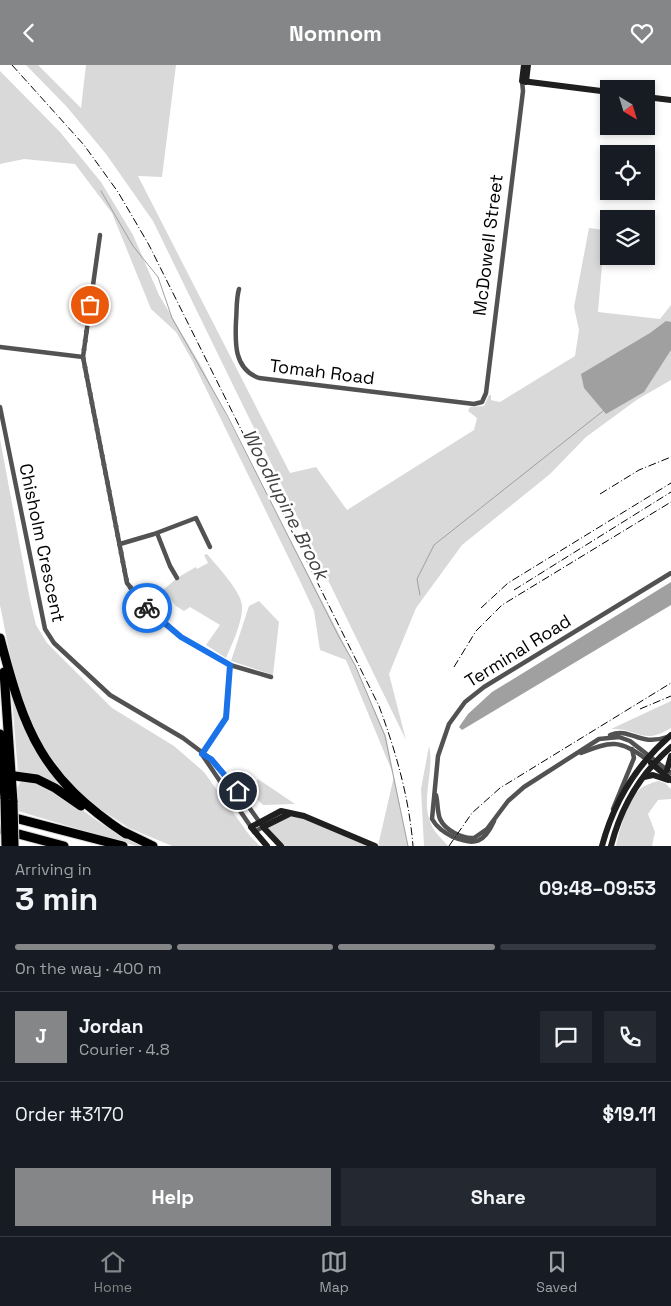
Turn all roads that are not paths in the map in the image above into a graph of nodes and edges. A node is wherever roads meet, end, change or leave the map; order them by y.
1 (524, 65) edge
2 (528, 65) edge
3 (524, 81) junction
4 (600, 91) edge
5 (655, 98) edge
6 (671, 100) edge
7 (100, 235) dead end
8 (239, 289) dead end
9 (0, 347) edge
10 (83, 357) junction
11 (482, 402) joint
12 (0, 407) edge
13 (157, 533) junction
14 (120, 544) junction
15 (210, 547) dead end
16 (671, 573) edge
17 (177, 578) dead end
18 (0, 638) edge
19 (0, 648) edge
20 (230, 665) junction
21 (271, 677) dead end
22 (0, 734) edge
23 (671, 735) edge
24 (599, 739) junction
25 (671, 747) edge
26 (631, 749) junction
27 (202, 754) junction
28 (1, 755) edge
29 (576, 755) junction
30 (671, 756) edge
31 (647, 757) junction
32 (655, 763) junction
33 (669, 772) edge
34 (5, 775) edge
35 (643, 778) junction
36 (671, 781) edge
37 (0, 813) edge
38 (612, 815) junction
39 (261, 824) junction
40 (0, 829) edge
41 (252, 829) junction
42 (126, 834) junction
43 (9, 846) edge
44 (64, 846) edge
45 (123, 846) edge
46 (153, 846) edge
47 (267, 846) edge
48 (281, 846) edge
49 (375, 846) edge
50 (602, 846) edge
51 (611, 846) edge

1 - 3 main road, McDowell Street
2 - 3 main road, McDowell Street
3 - 4 main road
3 - 11 street, McDowell Street
5 - 6 main road
7 - 10 street
8 - 11 street, Tomah Road
9 - 10 street
10 - 14 street
12 - 27 street, Chisholm Crescent
13 - 14 street
13 - 15 street
13 - 17 street
14 - 20 street
16 - 29 street, Terminal Road
18 - 42 highway
19 - 34 highway
20 - 21 street
20 - 27 street
22 - 28 highway
23 - 24 street
23 - 31 main road
24 - 29 street, Terminal Road
24 - 31 street
25 - 32 main road
26 - 29 street, Terminal Road
26 - 31 street, Terminal Road
26 - 38 street
27 - 39 street, Chisholm Crescent
27 - 41 street
28 - 34 highway
30 - 33 main road
31 - 32 main road
31 - 38 main road
32 - 33 street
32 - 35 main road
32 - 36 main road
34 - 42 highway
34 - 43 highway, bridge
35 - 36 main road
35 - 51 main road
37 - 45 highway
38 - 50 main road
39 - 41 main road
39 - 48 main road
39 - 49 main road
40 - 44 highway
41 - 47 main road
42 - 46 highway

